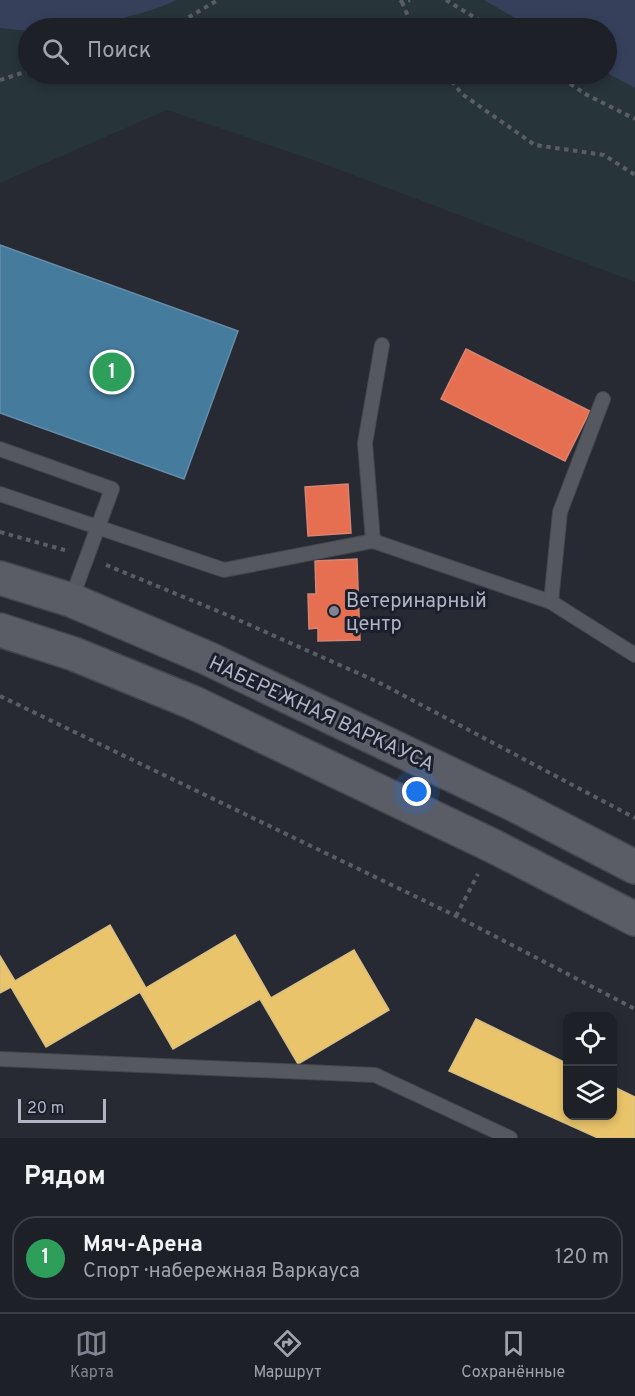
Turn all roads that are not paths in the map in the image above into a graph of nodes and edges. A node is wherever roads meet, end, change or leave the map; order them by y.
1 (382, 345) dead end
2 (603, 399) dead end
3 (0, 449) edge
4 (0, 494) edge
5 (99, 527) junction
6 (373, 540) junction
7 (0, 578) edge
8 (71, 600) junction
9 (551, 602) junction
10 (0, 630) edge
11 (635, 655) edge
12 (635, 867) edge
13 (635, 919) edge
14 (0, 1059) edge
15 (510, 1138) edge

1 - 6 lane
2 - 9 lane
3 - 5 lane
4 - 5 lane
5 - 6 lane
5 - 8 lane
6 - 9 lane
7 - 8 main road, НАБЕРЕЖНАЯ ВАРКАУСА
8 - 12 main road, НАБЕРЕЖНАЯ ВАРКАУСА
9 - 11 lane
10 - 13 main road
14 - 15 lane

